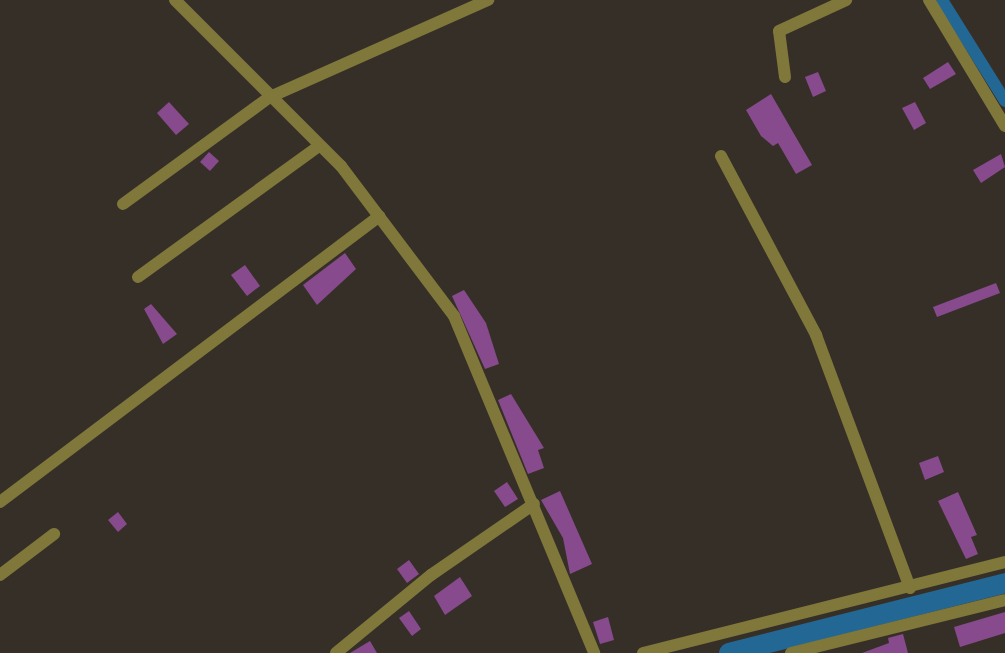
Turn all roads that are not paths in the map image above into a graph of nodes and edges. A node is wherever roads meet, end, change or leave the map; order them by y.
1 (175, 0) edge
2 (488, 0) edge
3 (846, 0) edge
4 (929, 0) edge
5 (785, 77) dead end
6 (270, 97) junction
7 (1005, 126) edge
8 (319, 146) junction
9 (721, 156) dead end
10 (123, 204) dead end
11 (379, 216) junction
12 (138, 277) dead end
13 (0, 501) edge
14 (534, 504) junction
15 (54, 534) dead end
16 (1005, 562) edge
17 (0, 575) edge
18 (910, 588) junction
19 (1005, 600) edge
20 (336, 653) edge
21 (594, 653) edge
22 (643, 653) edge
23 (791, 653) edge

1 - 6 street
2 - 6 street
3 - 5 street
4 - 7 street
6 - 8 street
6 - 10 street
8 - 11 street
8 - 12 street
9 - 18 street
11 - 13 street
11 - 14 street
14 - 20 street
14 - 21 street
15 - 17 street
16 - 18 street
18 - 22 street
19 - 23 street

